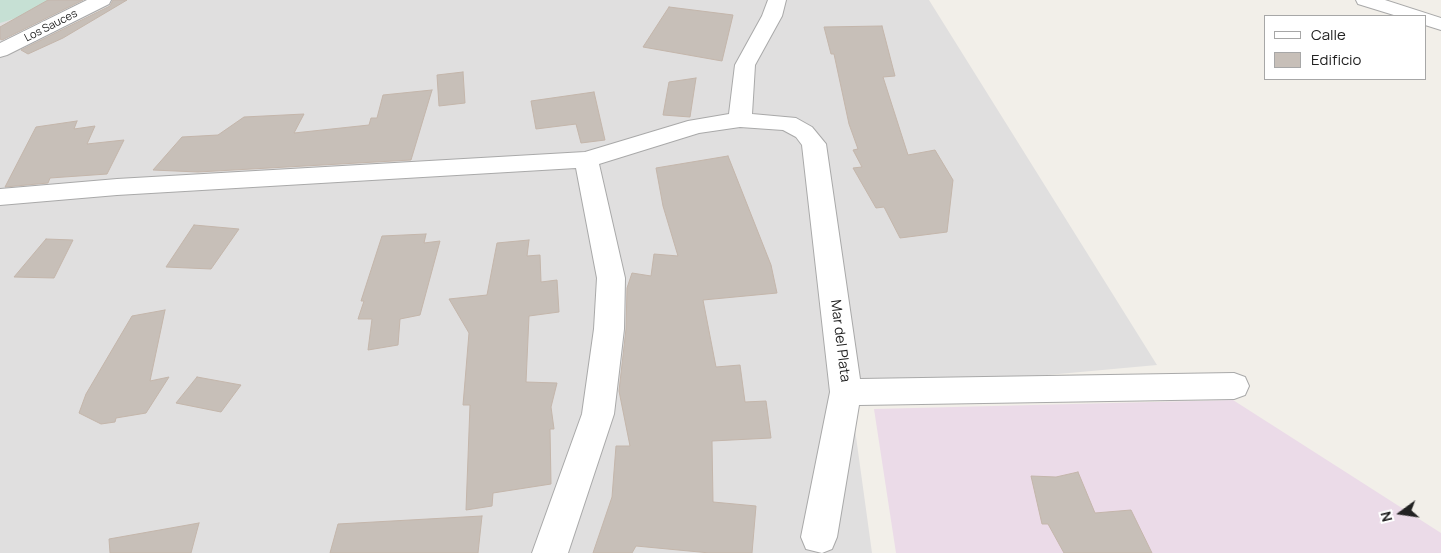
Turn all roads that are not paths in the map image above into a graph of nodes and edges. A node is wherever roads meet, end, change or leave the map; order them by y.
1 (102, 0) edge
2 (1365, 0) edge
3 (775, 8) edge
4 (1413, 15) edge
5 (1426, 19) edge
6 (1441, 24) edge
7 (0, 51) edge
8 (740, 120) junction
9 (586, 160) junction
10 (0, 197) edge
11 (1234, 386) dead end
12 (846, 392) junction
13 (819, 537) dead end
14 (550, 553) edge

1 - 7 street, Los Sauces
2 - 4 street
3 - 8 street
5 - 6 street
8 - 9 street
8 - 12 street, Mar del Plata
9 - 10 street
9 - 14 street
11 - 12 street
12 - 13 street, Mar del Plata

